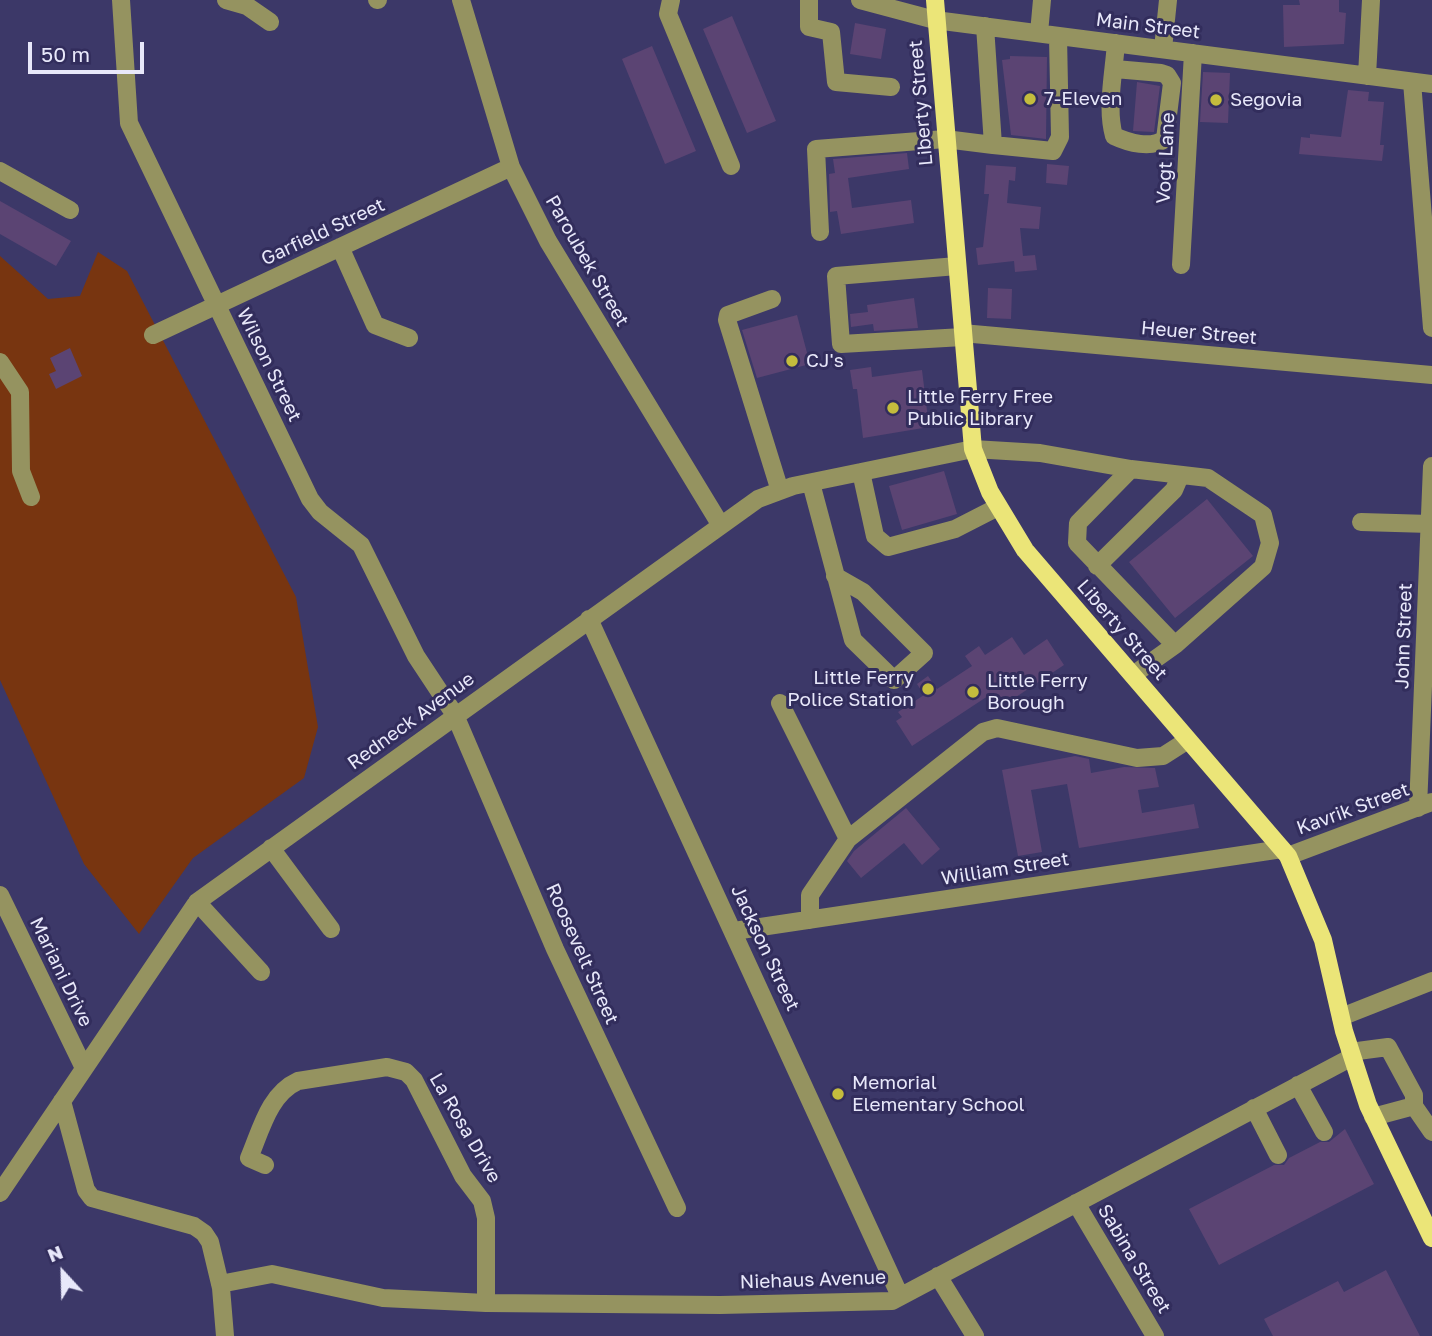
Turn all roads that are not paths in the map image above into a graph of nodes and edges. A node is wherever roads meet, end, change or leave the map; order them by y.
1 (121, 0) edge
2 (226, 0) edge
3 (461, 0) edge
4 (671, 0) edge
5 (809, 0) edge
6 (860, 0) edge
7 (935, 0) edge
8 (1042, 0) edge
9 (1168, 0) edge
10 (1371, 0) edge
11 (935, 20) junction
12 (270, 22) dead end
13 (985, 26) junction
14 (1039, 33) junction
15 (1058, 36) junction
16 (1116, 43) junction
17 (1163, 49) junction
18 (1193, 53) junction
19 (1115, 69) junction
20 (1367, 76) junction
21 (1412, 82) junction
22 (1432, 84) edge
23 (891, 87) dead end
24 (946, 138) junction
25 (993, 145) junction
26 (730, 166) dead end
27 (511, 167) junction
28 (0, 171) edge
29 (69, 210) dead end
30 (820, 232) dead end
31 (341, 247) junction
32 (1181, 265) dead end
33 (957, 266) junction
34 (772, 299) dead end
35 (217, 305) junction
36 (1432, 328) edge
37 (153, 335) dead end
38 (963, 335) junction
39 (409, 338) dead end
40 (0, 362) edge
41 (1432, 375) edge
42 (972, 449) junction
43 (1432, 466) edge
44 (1131, 469) junction
45 (861, 472) junction
46 (1180, 476) junction
47 (811, 483) junction
48 (780, 491) junction
49 (31, 497) dead end
50 (998, 507) junction
51 (1361, 522) dead end
52 (720, 524) junction
53 (1430, 524) junction
54 (1097, 566) junction
55 (835, 576) junction
56 (589, 619) junction
57 (1175, 645) junction
58 (1132, 675) junction
59 (780, 703) dead end
60 (455, 715) junction
61 (1188, 740) junction
62 (1425, 805) edge
63 (848, 839) junction
64 (271, 848) junction
65 (1285, 853) junction
66 (0, 895) edge
67 (197, 902) junction
68 (810, 920) junction
69 (331, 929) dead end
70 (734, 931) junction
71 (261, 972) dead end
72 (1432, 981) edge
73 (1341, 1017) junction
74 (1351, 1055) junction
75 (84, 1068) junction
76 (1298, 1085) junction
77 (62, 1101) junction
78 (1414, 1106) junction
79 (1254, 1108) junction
80 (1373, 1117) junction
81 (1324, 1132) dead end
82 (1432, 1132) edge
83 (1278, 1155) dead end
84 (265, 1165) dead end
85 (0, 1193) edge
86 (1076, 1203) junction
87 (677, 1208) dead end
88 (1432, 1238) edge
89 (938, 1276) junction
90 (220, 1284) junction
91 (900, 1296) junction
92 (486, 1304) junction
93 (225, 1336) edge
94 (975, 1336) edge
95 (1155, 1336) edge

1 - 35 street, Wilson Street
2 - 12 street
3 - 27 street, Paroubek Street
4 - 26 street
5 - 23 street
6 - 11 street, Main Street
7 - 11 main road, Liberty Street
8 - 14 street
9 - 17 street
10 - 20 street
11 - 13 street, Main Street
11 - 24 main road, Liberty Street
13 - 14 street, Main Street
13 - 25 street
14 - 15 street, Main Street
15 - 16 street, Main Street
15 - 25 street
16 - 17 street, Main Street
16 - 19 street
17 - 18 street, Main Street
18 - 20 street, Main Street
18 - 32 street, Vogt Lane
19 - 19 street
20 - 21 street, Main Street
21 - 22 street, Main Street
21 - 36 street
24 - 25 street
24 - 30 street
24 - 33 main road, Liberty Street
27 - 31 street, Garfield Street
27 - 52 street, Paroubek Street
28 - 29 street
31 - 35 street, Garfield Street
31 - 39 street
33 - 38 main road, Liberty Street
33 - 38 street, Heuer Street
34 - 48 street
35 - 37 street, Garfield Street
35 - 60 street, Wilson Street
38 - 41 street, Heuer Street
38 - 42 main road, Liberty Street
40 - 49 street
42 - 44 street, Redneck Avenue
42 - 45 street, Redneck Avenue
42 - 50 main road, Liberty Street
43 - 53 street, John Street
44 - 46 street, Redneck Avenue
44 - 54 street
45 - 47 street, Redneck Avenue
45 - 50 street
46 - 54 street
46 - 57 street, Redneck Avenue
47 - 48 street, Redneck Avenue
47 - 55 street
48 - 52 street, Redneck Avenue
50 - 58 main road, Liberty Street
51 - 53 street
52 - 56 street, Redneck Avenue
53 - 62 street, John Street
54 - 57 street
55 - 55 street
56 - 60 street, Redneck Avenue
56 - 70 street, Jackson Street
57 - 58 street, Redneck Avenue
58 - 61 main road, Liberty Street
59 - 63 street
60 - 64 street, Redneck Avenue
60 - 87 street, Roosevelt Street
61 - 63 street
61 - 65 main road, Liberty Street
62 - 65 street, Kavrik Street
63 - 68 street
64 - 67 street, Redneck Avenue
64 - 69 street
65 - 68 street, William Street
65 - 73 main road, Liberty Street
66 - 75 street, Mariani Drive
67 - 71 street
67 - 75 street, Redneck Avenue
68 - 70 street, William Street
70 - 91 street, Jackson Street
72 - 73 street
73 - 74 main road, Liberty Street
74 - 76 street, Niehaus Avenue
74 - 78 street, Niehaus Avenue
74 - 80 main road, Liberty Street
75 - 77 street, Redneck Avenue
76 - 79 street, Niehaus Avenue
76 - 81 street
77 - 85 street, Redneck Avenue
77 - 90 street
78 - 80 street
78 - 82 street
79 - 83 street
79 - 86 street, Niehaus Avenue
80 - 88 main road, Liberty Street
84 - 92 street, La Rosa Drive
86 - 89 street, Niehaus Avenue
86 - 95 street, Sabina Street
89 - 91 street, Niehaus Avenue
89 - 94 street
90 - 92 street, Niehaus Avenue
90 - 93 street
91 - 92 street, Niehaus Avenue

